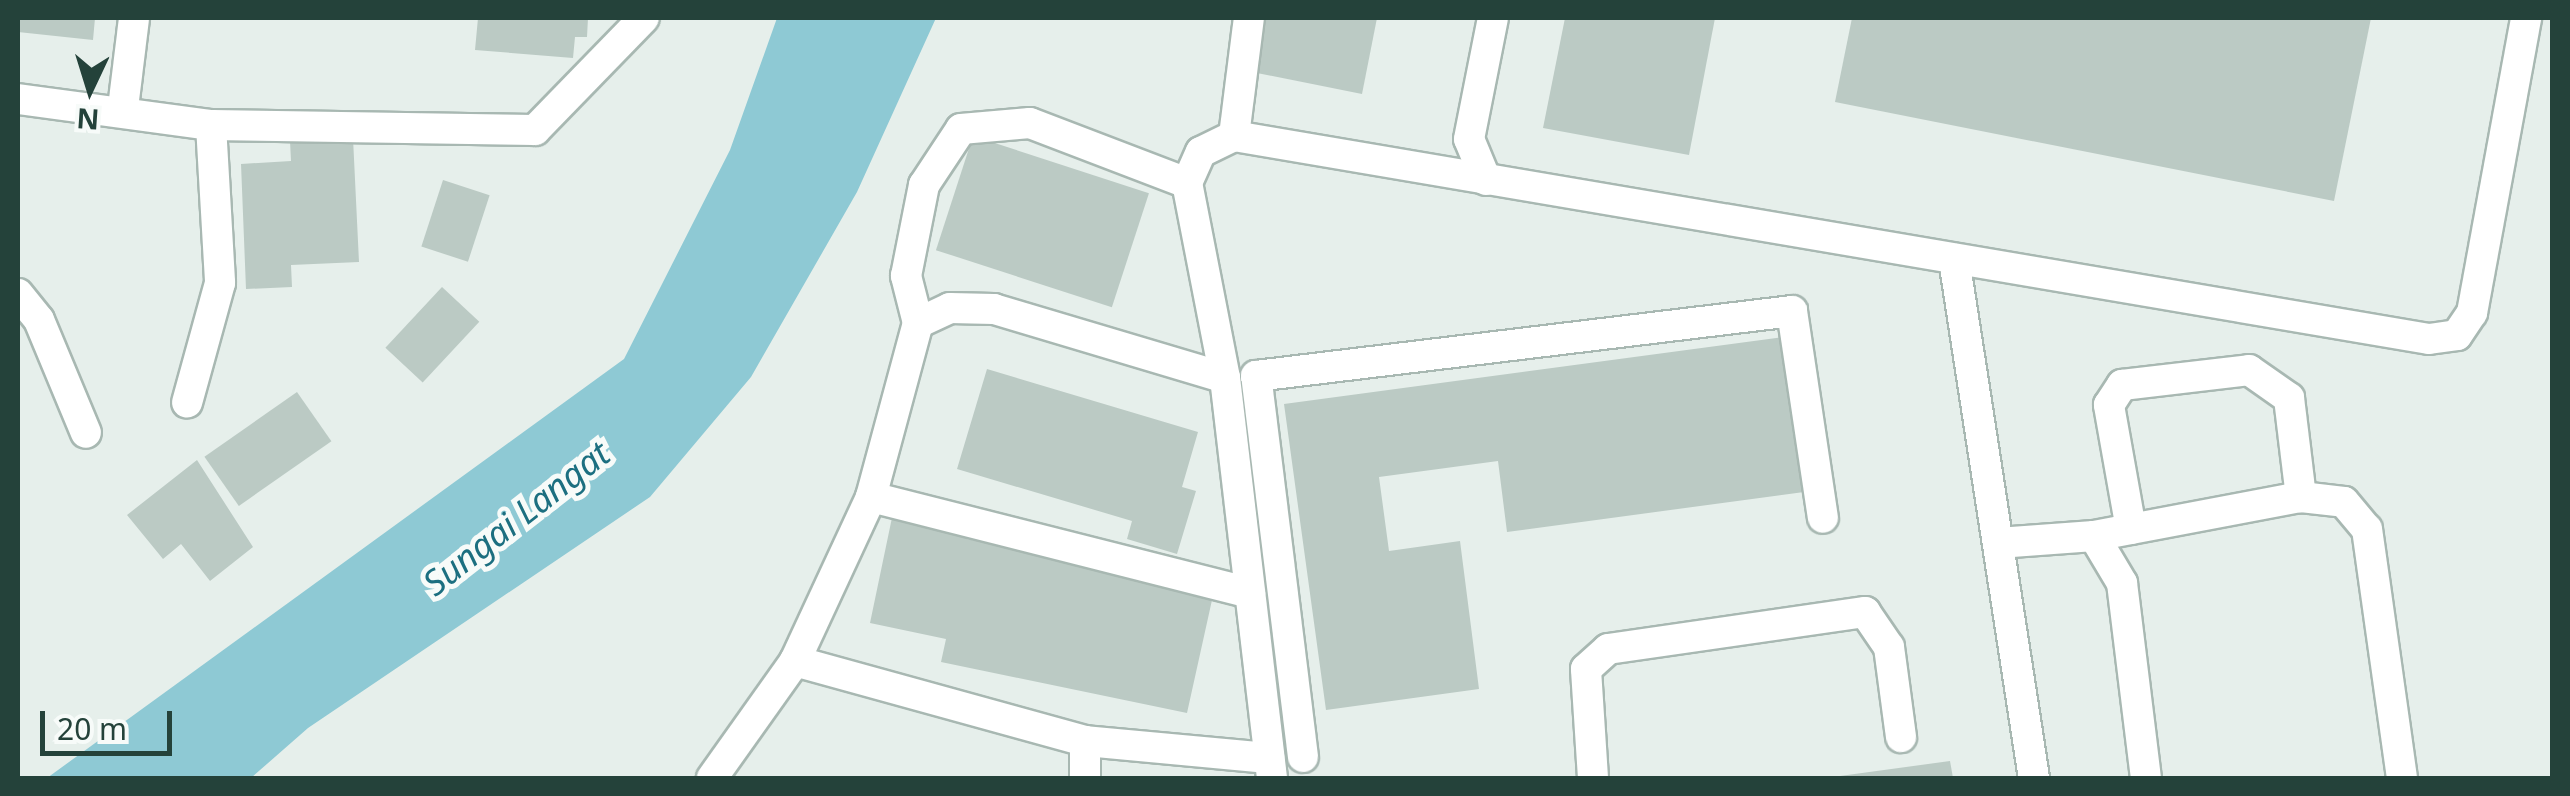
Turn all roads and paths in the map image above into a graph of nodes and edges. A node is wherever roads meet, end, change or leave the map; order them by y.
1 (134, 18) edge
2 (644, 18) edge
3 (1248, 18) edge
4 (1492, 18) edge
5 (2526, 18) edge
6 (18, 99) edge
7 (123, 108) junction
8 (211, 125) junction
9 (1234, 136) junction
10 (1469, 139) junction
11 (1434, 172) junction
12 (1486, 180) junction
13 (1187, 183) junction
14 (1954, 259) junction
15 (18, 294) edge
16 (918, 323) junction
17 (1225, 378) junction
18 (187, 402) dead end
19 (86, 433) dead end
20 (871, 496) junction
21 (2301, 497) junction
22 (1822, 518) dead end
23 (2131, 529) junction
24 (2094, 536) junction
25 (1998, 543) junction
26 (1250, 593) junction
27 (795, 661) junction
28 (1901, 737) dead end
29 (1085, 741) junction
30 (1303, 757) dead end
31 (1270, 768) edge
32 (712, 778) edge
33 (1085, 778) edge
34 (1594, 778) edge
35 (2034, 778) edge
36 (2146, 778) edge
37 (2402, 778) edge

1 - 7 street
2 - 8 street
3 - 9 street
4 - 10 street
5 - 14 street
6 - 7 street
7 - 8 street
8 - 18 street
9 - 11 street
9 - 13 street
10 - 11 street
10 - 12 street
11 - 12 street
12 - 14 street
13 - 16 street
13 - 17 street
14 - 25 street
15 - 19 street
16 - 17 street
16 - 20 street
17 - 26 street
20 - 26 street
20 - 27 street
21 - 23 street
21 - 23 street
21 - 37 street
22 - 30 street
23 - 24 street
24 - 25 street
24 - 36 street
25 - 35 street
26 - 31 street
27 - 29 street
27 - 32 street
28 - 34 street
29 - 31 street
29 - 33 street

